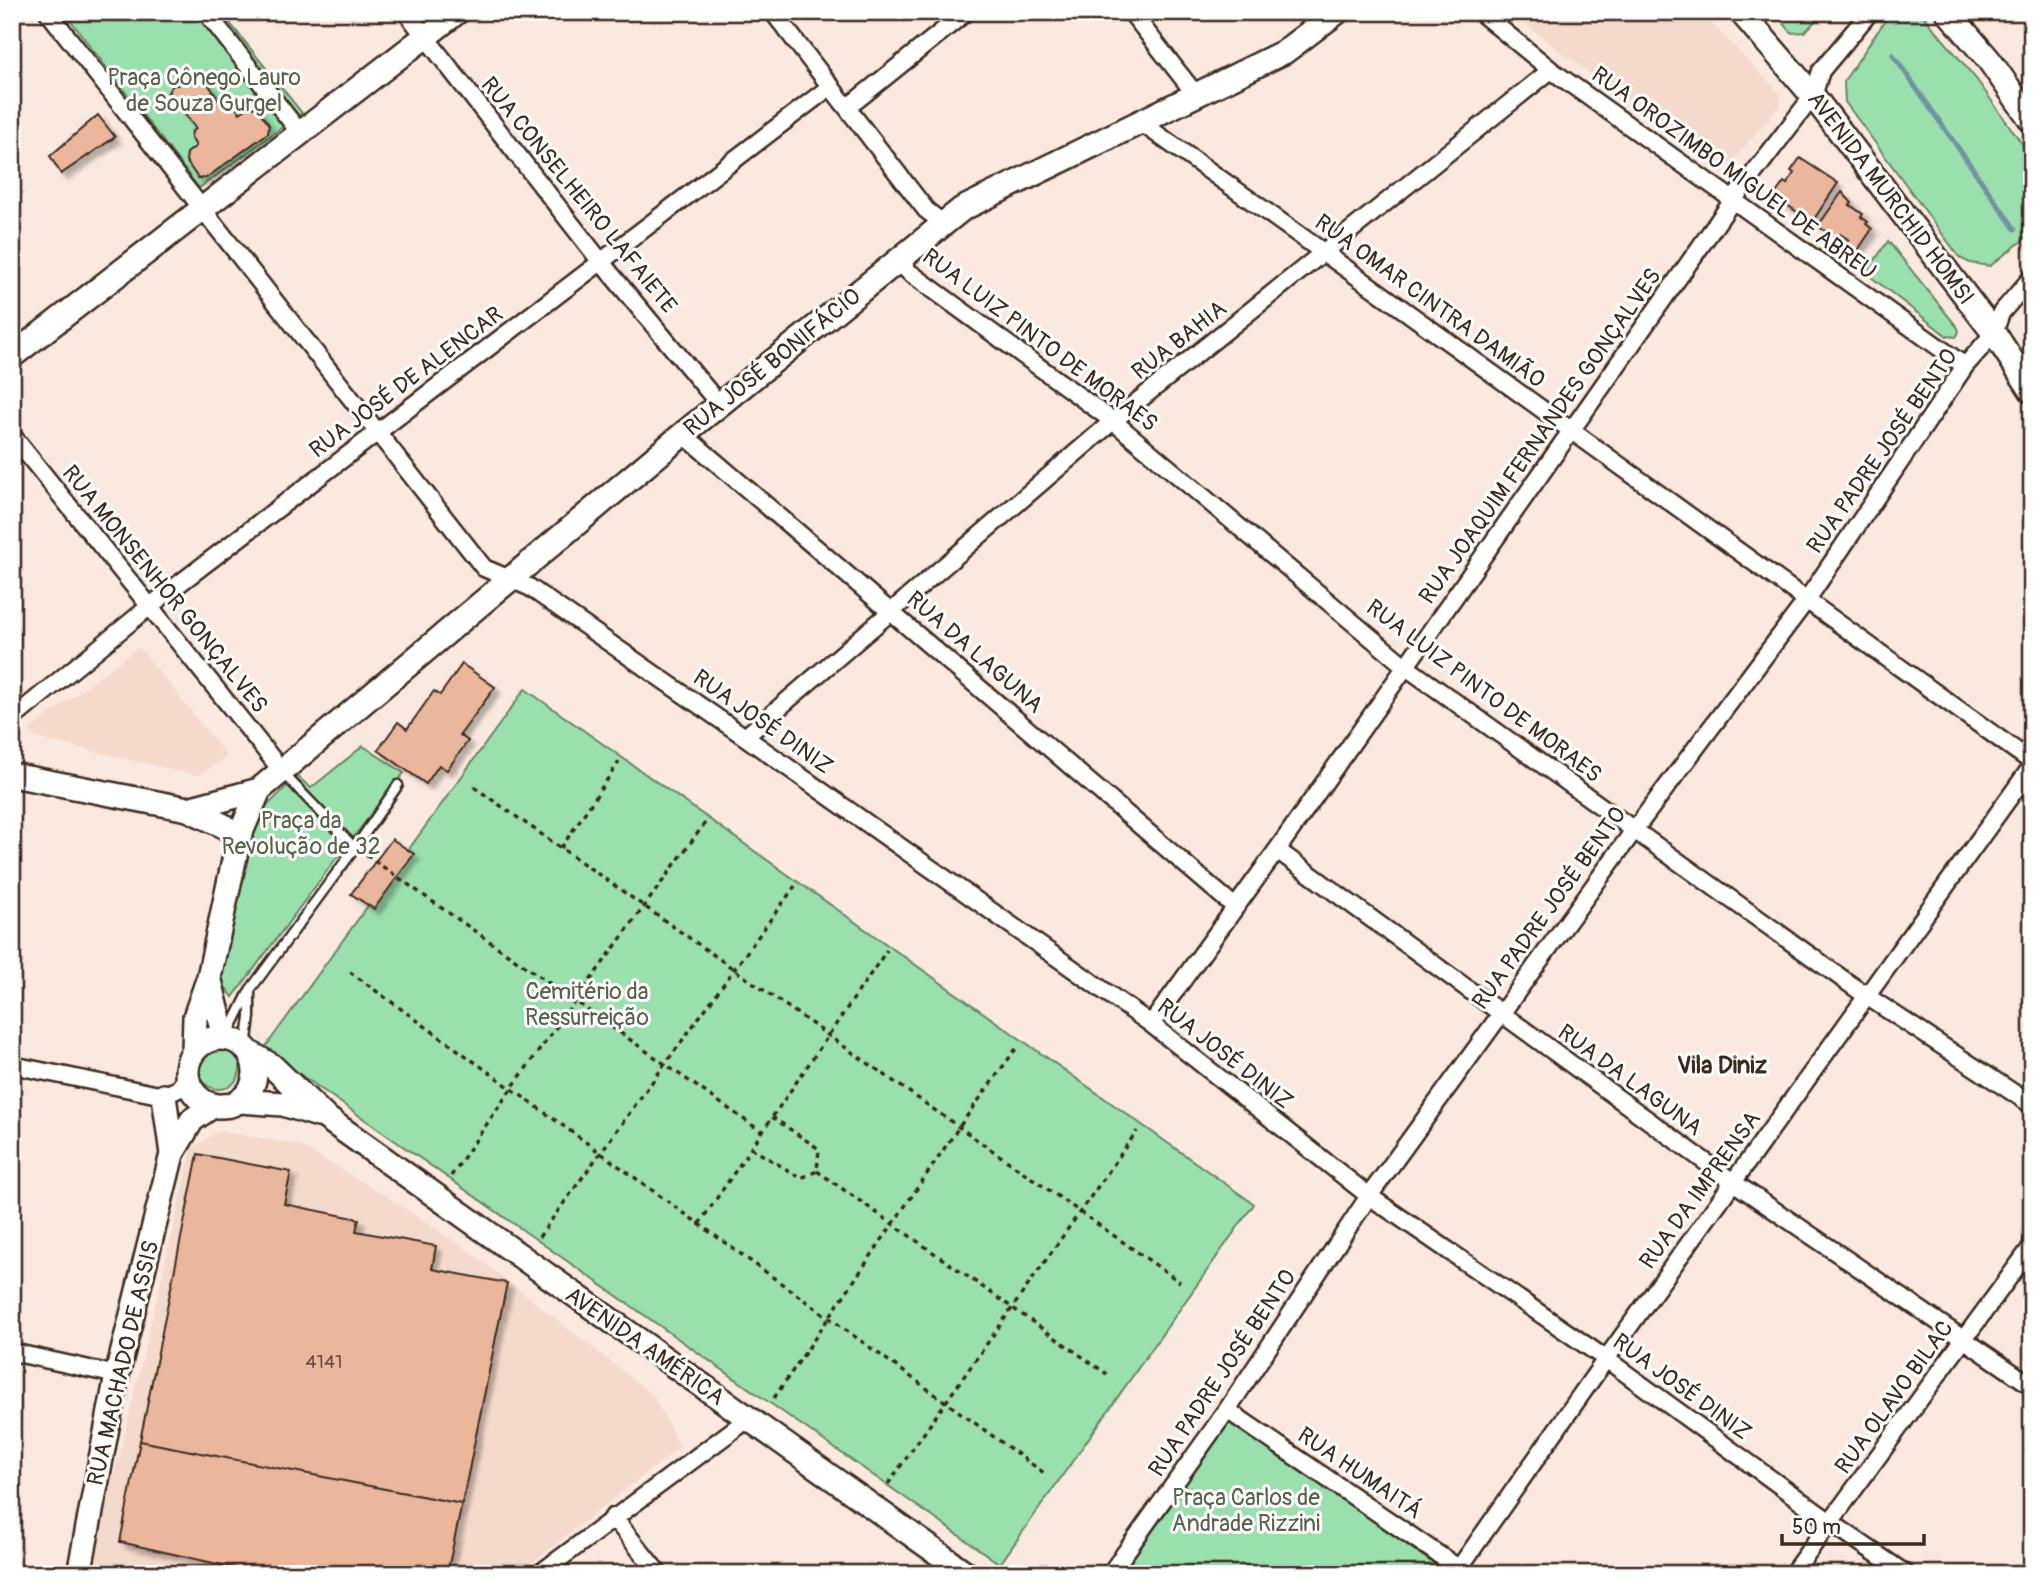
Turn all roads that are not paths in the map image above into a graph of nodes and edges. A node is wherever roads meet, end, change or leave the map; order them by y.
1 (48, 12) edge
2 (206, 12) edge
3 (406, 12) edge
4 (457, 12) edge
5 (773, 12) edge
6 (966, 12) edge
7 (1131, 12) edge
8 (1337, 12) edge
9 (1480, 12) edge
10 (1741, 12) edge
11 (1870, 12) edge
12 (1948, 12) edge
13 (425, 37) junction
14 (1551, 70) junction
15 (831, 86) junction
16 (1196, 95) junction
17 (1813, 96) junction
18 (848, 107) junction
19 (2032, 121) edge
20 (1140, 122) junction
21 (300, 133) junction
22 (1733, 200) junction
23 (201, 210) junction
24 (944, 224) junction
25 (1326, 253) junction
26 (897, 260) junction
27 (601, 262) junction
28 (2032, 277) edge
29 (1994, 333) junction
30 (12, 356) edge
31 (1965, 366) junction
32 (2032, 391) edge
33 (719, 404) junction
34 (1113, 421) junction
35 (376, 432) junction
36 (1571, 432) junction
37 (683, 434) junction
38 (12, 435) edge
39 (510, 578) junction
40 (1806, 601) junction
41 (150, 606) junction
42 (892, 611) junction
43 (1406, 667) junction
44 (12, 719) edge
45 (745, 737) junction
46 (2032, 764) edge
47 (282, 771) junction
48 (12, 775) edge
49 (398, 785) dead end
50 (259, 790) junction
51 (188, 809) junction
52 (1635, 829) junction
53 (239, 837) junction
54 (355, 848) junction
55 (1277, 850) junction
56 (1235, 907) junction
57 (209, 977) junction
58 (250, 990) junction
59 (1868, 997) junction
60 (1500, 1013) junction
61 (1151, 1024) junction
62 (237, 1044) junction
63 (194, 1050) junction
64 (12, 1065) edge
65 (187, 1077) junction
66 (164, 1096) junction
67 (240, 1101) junction
68 (214, 1105) junction
69 (2032, 1105) edge
70 (325, 1117) junction
71 (172, 1154) junction
72 (1733, 1182) junction
73 (1369, 1196) junction
74 (2032, 1246) edge
75 (1964, 1339) junction
76 (12, 1353) edge
77 (1606, 1359) junction
78 (117, 1375) junction
79 (2032, 1386) edge
80 (1227, 1410) junction
81 (748, 1419) junction
82 (613, 1517) junction
83 (1830, 1522) junction
84 (1461, 1572) edge
85 (79, 1574) edge
86 (539, 1574) edge
87 (659, 1574) edge
88 (967, 1574) edge
89 (1110, 1574) edge
90 (1792, 1574) edge
91 (1906, 1574) edge

1 - 23 street, RUA JOSÉ DINIZ
2 - 21 street
3 - 13 street, RUA CONSELHEIRO LAFAIETE
4 - 13 street
5 - 15 street
6 - 18 street
7 - 16 street
8 - 16 street, RUA JOSÉ BONIFÁCIO
9 - 14 street, RUA OROZIMBO MIGUEL DE ABREU
10 - 17 street, AVENIDA MURCHID HOMSI
11 - 17 street, RUA JOAQUIM FERNANDES GONÇALVES
12 - 19 street
13 - 21 street
13 - 27 street, RUA CONSELHEIRO LAFAIETE
14 - 22 street, RUA OROZIMBO MIGUEL DE ABREU
14 - 25 street, RUA BAHIA
15 - 18 street
15 - 27 street, RUA JOSÉ DE ALENCAR
16 - 20 street, RUA JOSÉ BONIFÁCIO
17 - 22 street, RUA JOAQUIM FERNANDES GONÇALVES
17 - 29 street, AVENIDA MURCHID HOMSI
18 - 24 street
20 - 24 street, RUA JOSÉ BONIFÁCIO
20 - 25 street, RUA OMAR CINTRA DAMIÃO
21 - 23 street
22 - 31 street, RUA OROZIMBO MIGUEL DE ABREU
22 - 36 street, RUA JOAQUIM FERNANDES GONÇALVES
23 - 30 street
23 - 35 street, RUA JOSÉ DINIZ
24 - 26 street, RUA JOSÉ BONIFÁCIO
25 - 34 street, RUA BAHIA
25 - 36 street, RUA OMAR CINTRA DAMIÃO
26 - 33 street, RUA JOSÉ BONIFÁCIO
26 - 34 street, RUA LUIZ PINTO DE MORAES
27 - 33 street, RUA CONSELHEIRO LAFAIETE
27 - 35 street, RUA JOSÉ DE ALENCAR
28 - 29 street, RUA PADRE JOSÉ BENTO
29 - 31 street, RUA PADRE JOSÉ BENTO
29 - 32 street, AVENIDA MURCHID HOMSI
31 - 40 street, RUA PADRE JOSÉ BENTO
33 - 37 street, RUA JOSÉ BONIFÁCIO
34 - 42 street, RUA BAHIA
34 - 43 street, RUA LUIZ PINTO DE MORAES
35 - 39 street, RUA JOSÉ DINIZ
35 - 41 street, RUA JOSÉ DE ALENCAR
36 - 40 street, RUA OMAR CINTRA DAMIÃO
36 - 43 street, RUA JOAQUIM FERNANDES GONÇALVES
37 - 39 street, RUA JOSÉ BONIFÁCIO
37 - 42 street, RUA DA LAGUNA
38 - 41 street, RUA MONSENHOR GONÇALVES
39 - 45 street, RUA JOSÉ DINIZ
39 - 47 street, RUA JOSÉ BONIFÁCIO
40 - 46 street, RUA OMAR CINTRA DAMIÃO
40 - 52 street, RUA PADRE JOSÉ BENTO
41 - 44 street, RUA JOSÉ DE ALENCAR
41 - 47 street, RUA MONSENHOR GONÇALVES
42 - 45 street, RUA BAHIA
42 - 56 street, RUA DA LAGUNA
43 - 52 street, RUA LUIZ PINTO DE MORAES
43 - 55 street, RUA JOAQUIM FERNANDES GONÇALVES
45 - 61 street, RUA JOSÉ DINIZ
46 - 59 street, RUA DA IMPRENSA
47 - 50 street, RUA JOSÉ BONIFÁCIO
47 - 54 lane
48 - 51 street
49 - 54 lane
50 - 51 street
50 - 53 street
51 - 53 street
52 - 59 street, RUA LUIZ PINTO DE MORAES
52 - 60 street, RUA PADRE JOSÉ BENTO
53 - 57 street
54 - 58 lane
55 - 56 street, RUA JOAQUIM FERNANDES GONÇALVES
55 - 60 street, RUA DA LAGUNA
56 - 61 street, RUA JOAQUIM FERNANDES GONÇALVES
57 - 62 street
57 - 63 street
58 - 62 lane
58 - 62 lane
59 - 69 street, RUA LUIZ PINTO DE MORAES
59 - 72 street, RUA DA IMPRENSA
60 - 72 street, RUA DA LAGUNA
60 - 73 street, RUA PADRE JOSÉ BENTO
61 - 73 street, RUA JOSÉ DINIZ
62 - 63 street
62 - 67 street
62 - 70 street, AVENIDA AMÉRICA
63 - 65 street
64 - 66 street
65 - 66 street
65 - 68 street
66 - 71 street, RUA MACHADO DE ASSIS
67 - 68 street
67 - 70 street, AVENIDA AMÉRICA
68 - 71 street, RUA MACHADO DE ASSIS
70 - 81 street, AVENIDA AMÉRICA
71 - 78 street, RUA MACHADO DE ASSIS
72 - 75 street, RUA DA LAGUNA
72 - 77 street, RUA DA IMPRENSA
73 - 77 street, RUA JOSÉ DINIZ
73 - 80 street, RUA PADRE JOSÉ BENTO
74 - 75 street, RUA OLAVO BILAC
75 - 79 street, RUA DA LAGUNA
75 - 83 street, RUA OLAVO BILAC
76 - 78 street
77 - 83 street, RUA JOSÉ DINIZ
77 - 84 street, RUA DA IMPRENSA
78 - 85 street, RUA MACHADO DE ASSIS
80 - 84 street, RUA HUMAITÁ
80 - 89 street, RUA PADRE JOSÉ BENTO
81 - 82 street
81 - 88 street, AVENIDA AMÉRICA
82 - 86 street
82 - 87 street
83 - 90 street, RUA OLAVO BILAC
83 - 91 street, RUA JOSÉ DINIZ

